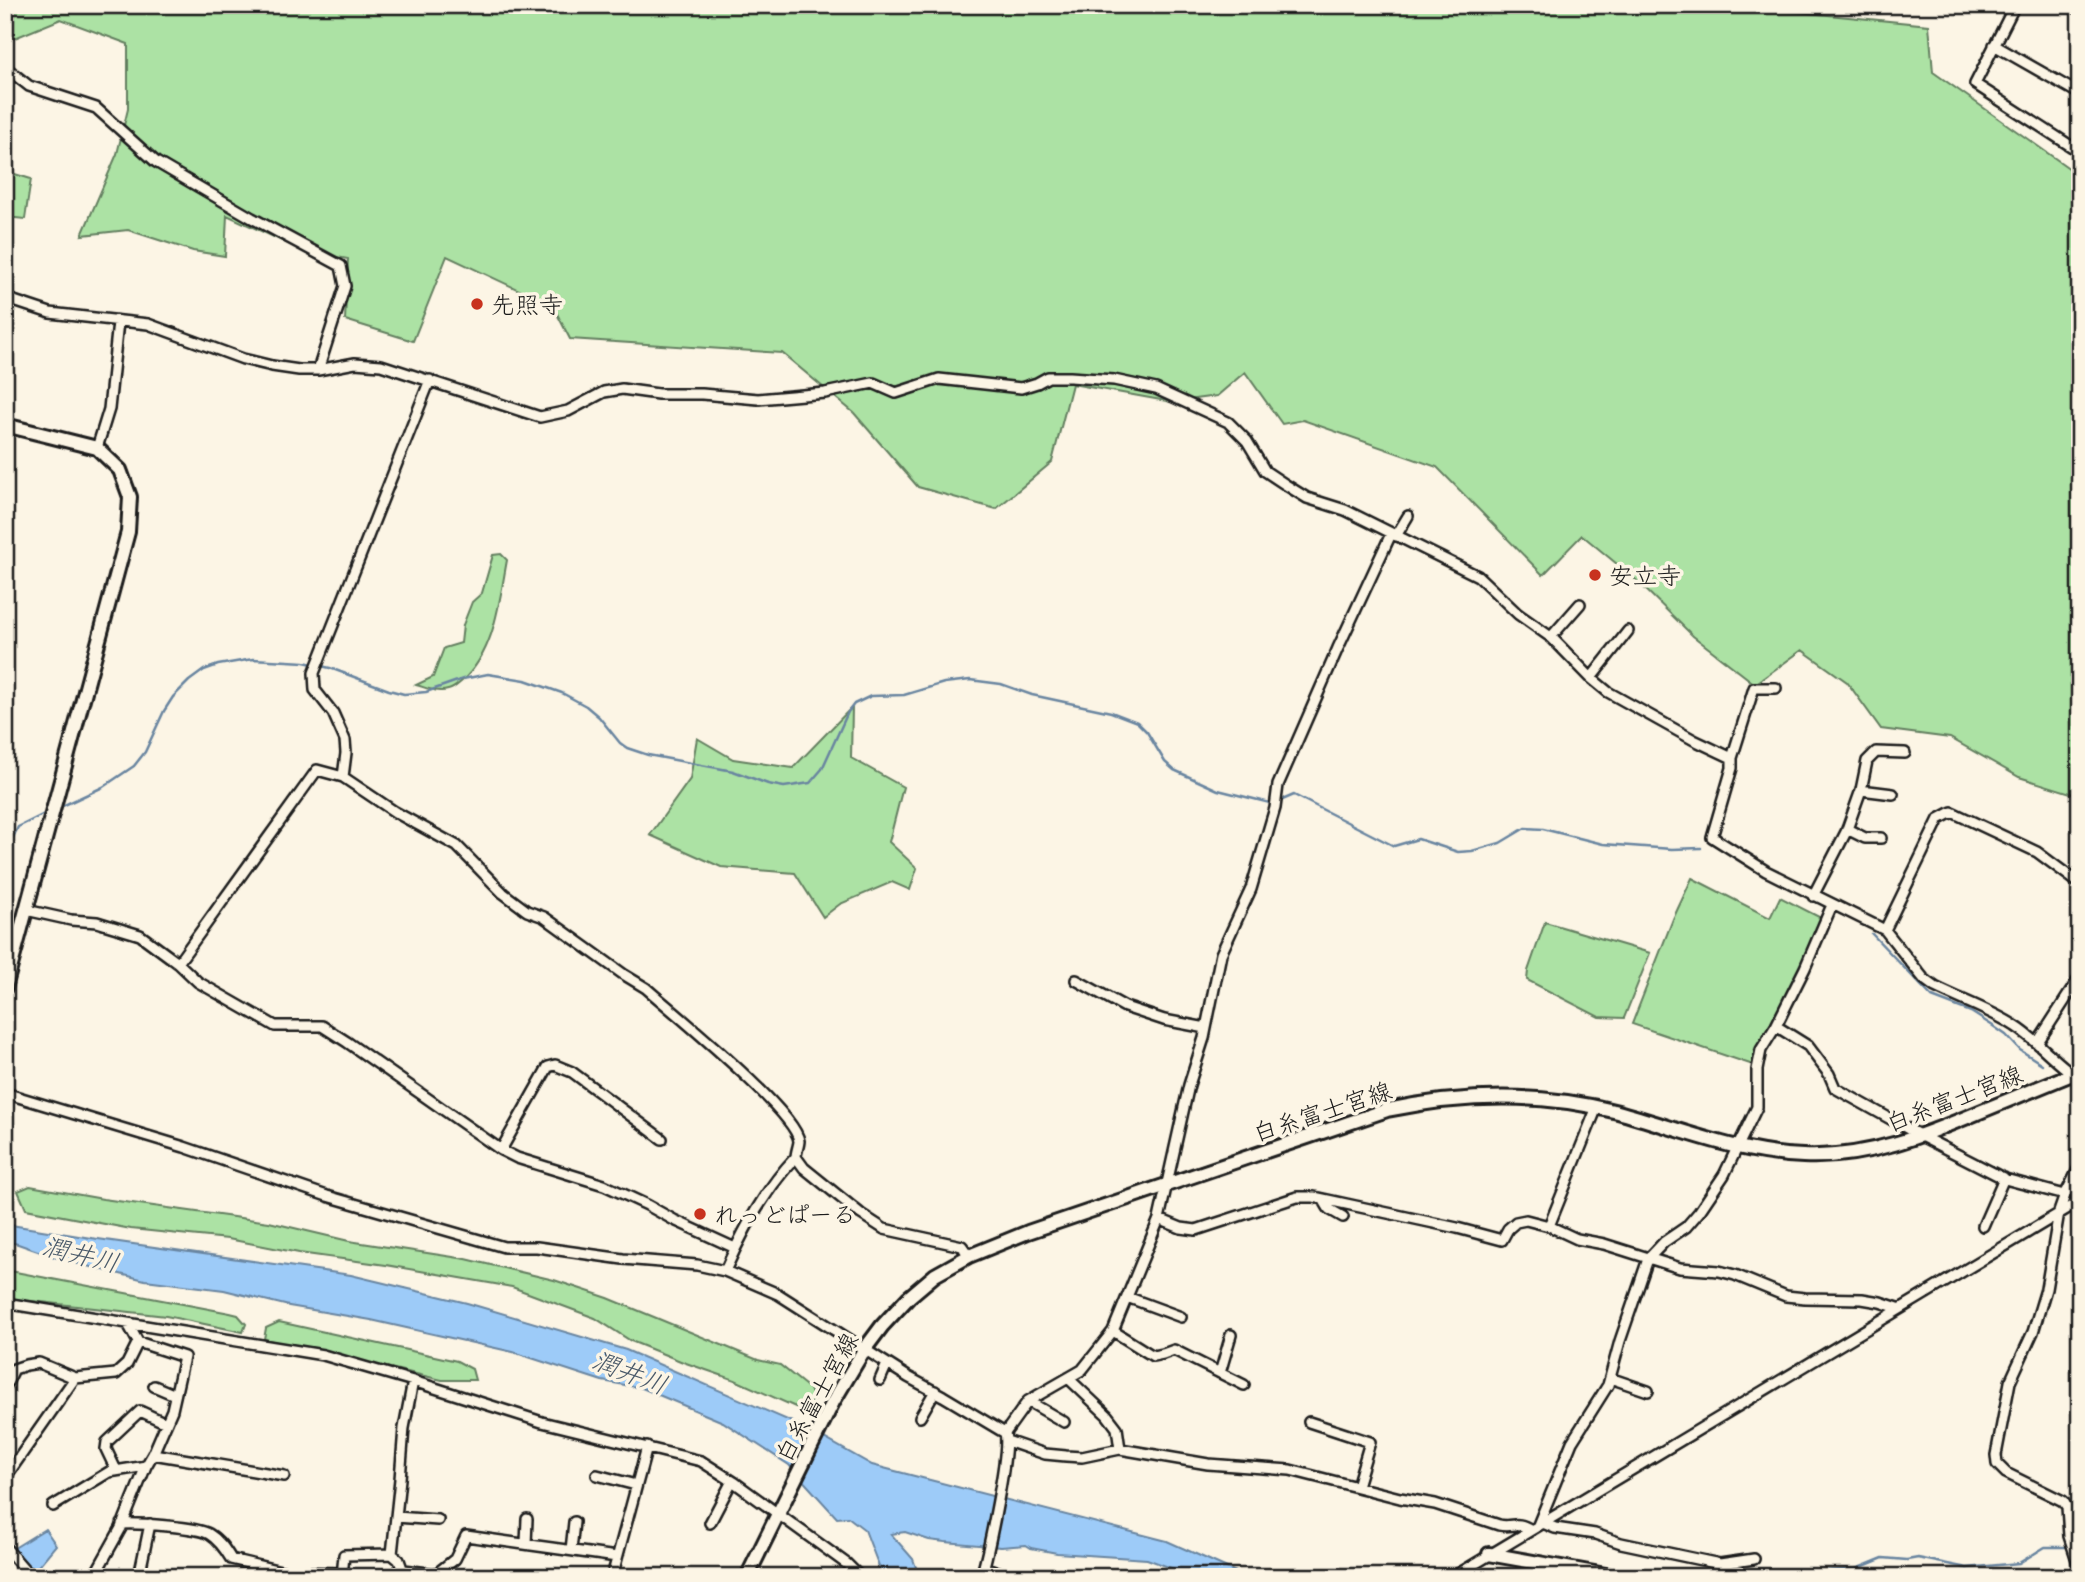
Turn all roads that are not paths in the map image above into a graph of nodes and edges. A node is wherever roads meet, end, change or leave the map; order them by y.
1 (2015, 5) edge
2 (2071, 5) edge
3 (2080, 10) edge
4 (1994, 45) junction
5 (5, 67) edge
6 (2080, 94) edge
7 (2080, 152) edge
8 (5, 298) edge
9 (118, 322) junction
10 (318, 370) junction
11 (430, 380) junction
12 (5, 425) edge
13 (97, 448) junction
14 (1408, 516) dead end
15 (1393, 535) junction
16 (1580, 604) dead end
17 (1628, 631) dead end
18 (1551, 637) junction
19 (1591, 678) junction
20 (1776, 688) dead end
21 (1905, 753) dead end
22 (1732, 758) junction
23 (343, 777) junction
24 (1861, 790) junction
25 (1893, 794) dead end
26 (1847, 830) junction
27 (1881, 838) dead end
28 (2080, 884) edge
29 (1813, 896) junction
30 (1832, 905) junction
31 (26, 910) junction
32 (1885, 930) junction
33 (178, 963) junction
34 (2080, 977) edge
35 (1076, 980) dead end
36 (5, 988) edge
37 (1776, 1026) junction
38 (1206, 1028) junction
39 (2038, 1042) junction
40 (2077, 1075) edge
41 (5, 1093) edge
42 (1597, 1107) junction
43 (1921, 1136) junction
44 (663, 1139) dead end
45 (1737, 1148) junction
46 (501, 1150) junction
47 (796, 1157) junction
48 (2080, 1166) edge
49 (2004, 1178) junction
50 (1166, 1184) junction
51 (2065, 1195) junction
52 (1323, 1199) junction
53 (2080, 1201) edge
54 (2059, 1212) junction
55 (1343, 1217) dead end
56 (1159, 1219) junction
57 (1549, 1226) junction
58 (1983, 1226) dead end
59 (735, 1248) junction
60 (969, 1256) junction
61 (1648, 1259) junction
62 (725, 1271) junction
63 (1127, 1297) junction
64 (5, 1303) edge
65 (1898, 1308) junction
66 (1181, 1317) dead end
67 (128, 1324) junction
68 (1113, 1331) junction
69 (1231, 1335) dead end
70 (138, 1342) junction
71 (864, 1350) junction
72 (887, 1364) junction
73 (1220, 1373) junction
74 (75, 1378) junction
75 (1068, 1378) junction
76 (1610, 1378) junction
77 (880, 1380) dead end
78 (413, 1381) junction
79 (1244, 1385) dead end
80 (6, 1386) edge
81 (154, 1386) dead end
82 (935, 1391) junction
83 (1648, 1391) dead end
84 (175, 1395) junction
85 (1028, 1401) junction
86 (920, 1417) dead end
87 (1064, 1422) dead end
88 (1309, 1422) dead end
89 (166, 1423) junction
90 (1006, 1437) junction
91 (646, 1447) junction
92 (1120, 1449) junction
93 (153, 1454) junction
94 (146, 1466) junction
95 (116, 1470) junction
96 (597, 1475) dead end
97 (284, 1476) dead end
98 (5, 1478) edge
99 (732, 1481) junction
100 (636, 1485) junction
101 (1357, 1486) junction
102 (53, 1506) dead end
103 (779, 1511) junction
104 (396, 1517) junction
105 (527, 1519) dead end
106 (438, 1520) dead end
107 (574, 1522) dead end
108 (710, 1523) dead end
109 (122, 1524) junction
110 (149, 1524) junction
111 (1537, 1526) junction
112 (526, 1544) junction
113 (5, 1547) edge
114 (570, 1550) junction
115 (392, 1554) junction
116 (1489, 1554) junction
117 (617, 1557) junction
118 (1754, 1559) dead end
119 (141, 1567) dead end
120 (2080, 1569) edge
121 (983, 1572) edge
122 (405, 1574) edge
123 (342, 1575) edge
124 (31, 1577) edge
125 (95, 1577) edge
126 (358, 1577) edge
127 (612, 1577) edge
128 (747, 1577) edge
129 (860, 1577) edge
130 (1012, 1577) edge
131 (1453, 1577) edge
132 (1617, 1577) edge

1 - 4 street
2 - 3 street
4 - 6 street
4 - 7 street
5 - 10 street
8 - 9 street
9 - 10 street
9 - 13 street
10 - 11 street
11 - 15 street
11 - 23 street
12 - 13 main road
13 - 31 main road
14 - 15 street
15 - 18 street
15 - 38 street
16 - 18 street
17 - 19 street
18 - 19 street
19 - 22 street
20 - 22 street
21 - 24 street
22 - 29 street
23 - 33 street
23 - 47 street
24 - 25 street
24 - 26 street
26 - 27 street
26 - 29 street
28 - 32 street
29 - 30 street
30 - 32 street
30 - 37 street
31 - 33 street
31 - 36 main road
32 - 39 street
33 - 46 street
34 - 39 street
35 - 38 street
37 - 43 street
37 - 45 street
38 - 50 street
39 - 40 street
40 - 43 main road, 白糸富士宮線
41 - 62 street
42 - 45 main road, 白糸富士宮線
42 - 50 main road, 白糸富士宮線
42 - 57 street
43 - 45 main road, 白糸富士宮線
43 - 49 street
44 - 46 street
45 - 61 street
46 - 59 street
47 - 59 street
47 - 60 street
48 - 51 street
49 - 51 street
49 - 58 street
50 - 56 street
50 - 60 main road, 白糸富士宮線
51 - 54 street
52 - 55 street
52 - 56 street
52 - 57 street
53 - 54 street
54 - 65 street
54 - 120 street
56 - 63 street
57 - 61 street
59 - 62 street
60 - 71 main road, 白糸富士宮線
61 - 65 street
61 - 76 street
62 - 71 street
63 - 66 street
63 - 68 street
64 - 67 street
65 - 111 street
67 - 70 street
67 - 78 street
68 - 73 street
68 - 75 street
69 - 73 street
70 - 74 street
70 - 84 street
71 - 72 street
71 - 103 main road, 白糸富士宮線
72 - 77 street
72 - 82 street
73 - 79 street
74 - 80 street
74 - 98 street
75 - 85 street
75 - 92 street
76 - 83 street
76 - 111 street
78 - 91 street
78 - 104 street
81 - 84 street
82 - 86 street
82 - 90 street
84 - 89 street
85 - 87 street
85 - 90 street
88 - 101 street
89 - 93 street
89 - 95 street
90 - 92 street
90 - 121 street
91 - 99 street
91 - 100 street
92 - 101 street
93 - 94 street
93 - 97 street
94 - 95 street
94 - 109 street
95 - 102 street
96 - 100 street
99 - 103 street
99 - 108 street
100 - 117 street
101 - 111 street
103 - 128 main road, 白糸富士宮線
103 - 129 street
104 - 106 street
104 - 115 street
105 - 112 street
107 - 114 street
109 - 110 street
109 - 125 street
110 - 119 street
110 - 123 street
111 - 116 street
111 - 118 street
112 - 114 street
112 - 122 street
113 - 124 street
114 - 117 street
115 - 122 street
115 - 123 street
116 - 131 street
116 - 132 main road
117 - 127 street
121 - 130 street
122 - 126 street

